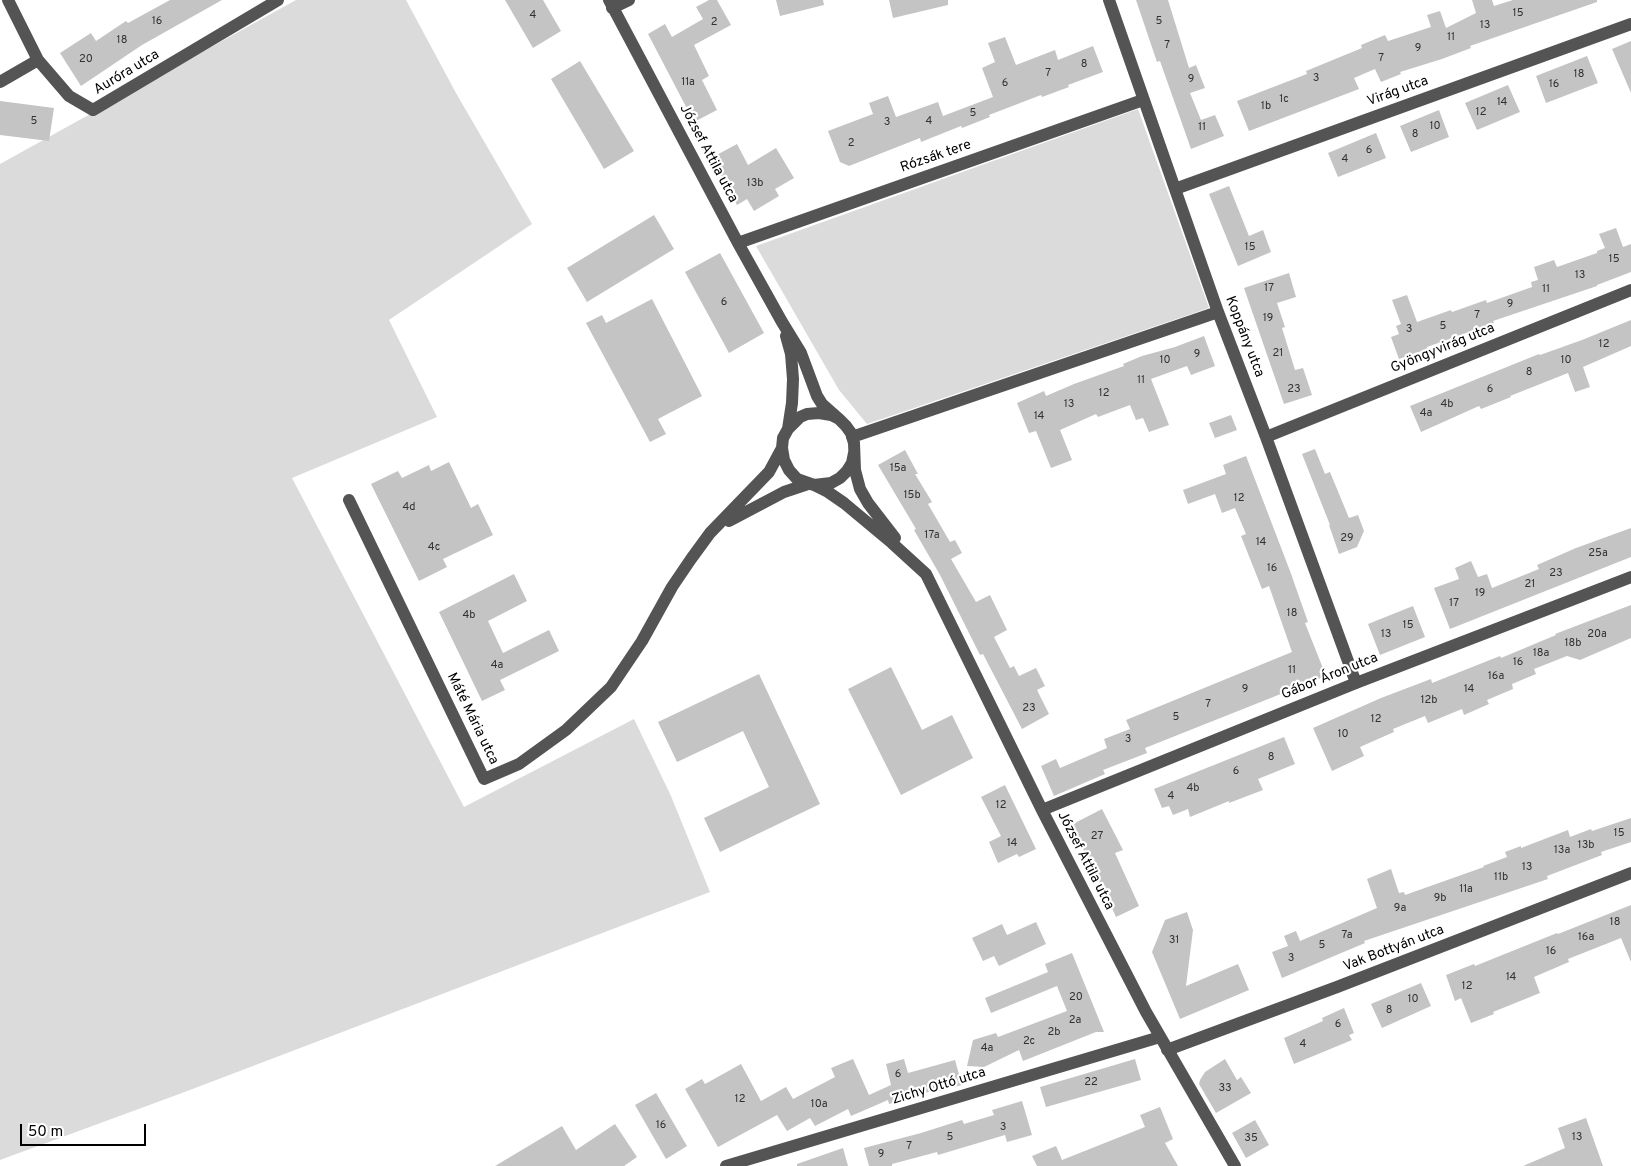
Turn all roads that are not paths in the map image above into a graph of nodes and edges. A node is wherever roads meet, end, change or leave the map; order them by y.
1 (8, 0) edge
2 (278, 0) edge
3 (629, 0) edge
4 (1109, 0) edge
5 (611, 4) edge
6 (1631, 24) edge
7 (38, 60) junction
8 (0, 82) edge
9 (1143, 100) junction
10 (1176, 189) junction
11 (738, 243) junction
12 (1631, 290) edge
13 (1218, 312) junction
14 (782, 322) junction
15 (839, 419) junction
16 (788, 430) junction
17 (852, 437) junction
18 (1266, 437) junction
19 (782, 448) junction
20 (854, 453) junction
21 (811, 484) junction
22 (349, 500) dead end
23 (710, 533) junction
24 (918, 566) junction
25 (1631, 577) edge
26 (1356, 683) junction
27 (1042, 810) junction
28 (1631, 874) edge
29 (1160, 1036) junction
30 (1167, 1050) junction
31 (726, 1166) edge
32 (1235, 1166) edge

1 - 7 street
2 - 7 street, Auróra utca
3 - 5 street
4 - 9 street, Koppány utca
5 - 11 street, József Attila utca
6 - 10 street, Virág utca
7 - 8 street
9 - 10 street, Koppány utca
9 - 11 street, Rózsák tere
10 - 13 street, Koppány utca
11 - 14 street, József Attila utca
12 - 18 street, Gyöngyvirág utca
13 - 17 street
13 - 18 street, Koppány utca
14 - 15 street, József Attila utca
14 - 16 street
15 - 16 street
15 - 17 street, József Attila utca
16 - 19 street
17 - 20 street, József Attila utca
18 - 26 street, Koppány utca
19 - 21 street, József Attila utca
19 - 23 street, Máté Mária utca
20 - 21 street
20 - 24 street, József Attila utca
21 - 23 street, Máté Mária utca
21 - 24 street, József Attila utca
22 - 23 street, Máté Mária utca
24 - 27 street, József Attila utca
25 - 26 street, Gábor Áron utca
26 - 27 street, Gábor Áron utca
27 - 29 street, József Attila utca
28 - 30 street, Vak Bottyán utca
29 - 30 street, József Attila utca
29 - 31 street, Zichy Ottó utca
30 - 32 street, József Attila utca

